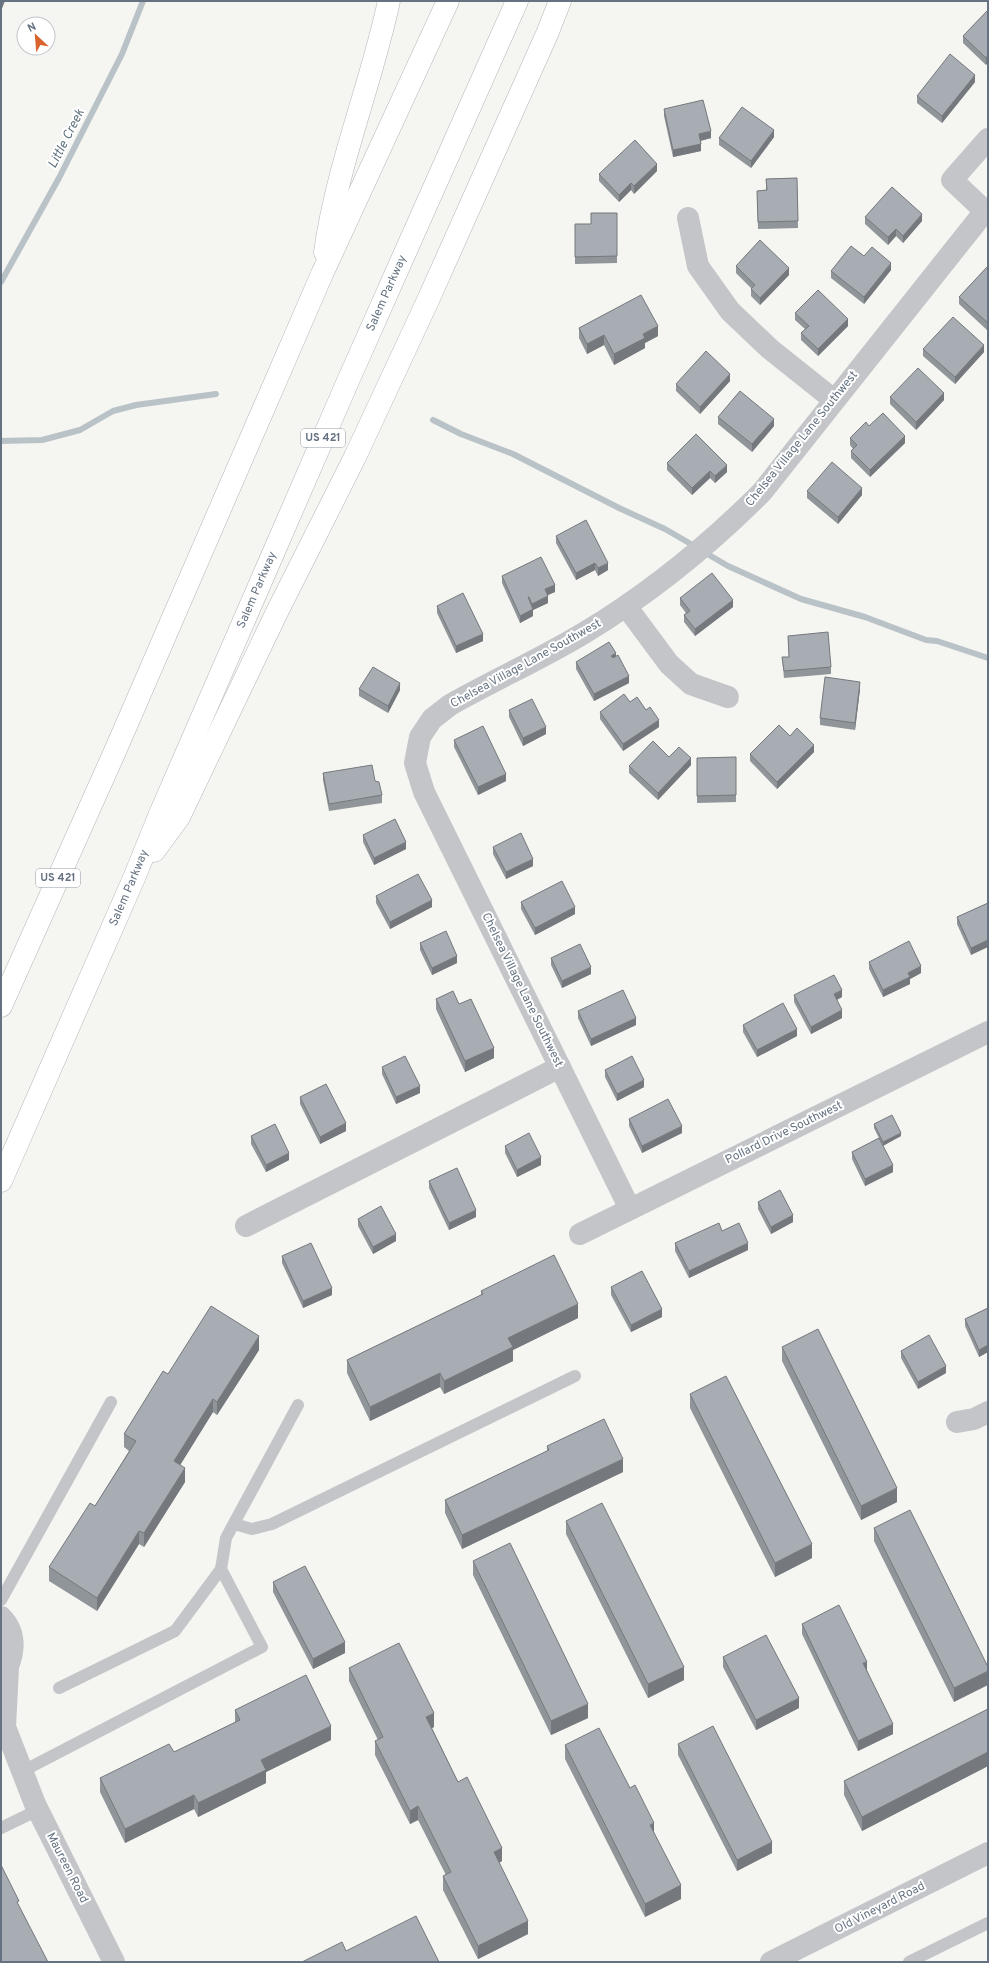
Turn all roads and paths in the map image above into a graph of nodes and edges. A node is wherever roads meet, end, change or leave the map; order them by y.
1 (389, 1) edge
2 (448, 1) edge
3 (517, 1) edge
4 (560, 1) edge
5 (569, 1) edge
6 (547, 34) junction
7 (988, 139) edge
8 (986, 212) edge
9 (688, 218) dead end
10 (322, 274) junction
11 (834, 400) junction
12 (626, 606) junction
13 (728, 697) dead end
14 (134, 878) junction
15 (1, 1006) edge
16 (988, 1032) edge
17 (560, 1067) junction
18 (1, 1181) edge
19 (630, 1209) junction
20 (246, 1226) dead end
21 (580, 1234) dead end
22 (575, 1376) dead end
23 (111, 1402) dead end
24 (298, 1405) dead end
25 (988, 1412) edge
26 (957, 1422) dead end
27 (234, 1524) junction
28 (221, 1569) junction
29 (1, 1600) edge
30 (1, 1617) edge
31 (4, 1672) edge
32 (59, 1688) dead end
33 (1, 1747) edge
34 (21, 1772) junction
35 (38, 1810) junction
36 (1, 1828) edge
37 (988, 1853) edge
38 (988, 1923) edge
39 (114, 1962) edge
40 (772, 1962) edge
41 (909, 1962) edge

1 - 10 highway
2 - 10 highway, US 421
3 - 14 highway, Salem Parkway / US 421
4 - 6 highway
5 - 6 highway
6 - 14 highway
7 - 8 street
8 - 11 street, Chelsea Village Lane Southwest
9 - 11 street
10 - 15 highway, US 421
11 - 12 street, Chelsea Village Lane Southwest
12 - 13 street
12 - 17 street, Chelsea Village Lane Southwest
14 - 18 highway, Salem Parkway / US 421
16 - 19 street, Pollard Drive Southwest
17 - 19 street, Chelsea Village Lane Southwest
17 - 20 street
19 - 21 street, Pollard Drive Southwest
22 - 27 lane
23 - 29 lane
24 - 27 lane
25 - 26 street
27 - 28 lane
28 - 32 lane
28 - 34 lane
30 - 31 street, Maureen Road
31 - 34 street, Maureen Road
33 - 34 street, Maureen Road
34 - 35 street, Maureen Road
35 - 36 lane
35 - 39 street, Maureen Road
37 - 40 street, Old Vineyard Road
38 - 41 lane

